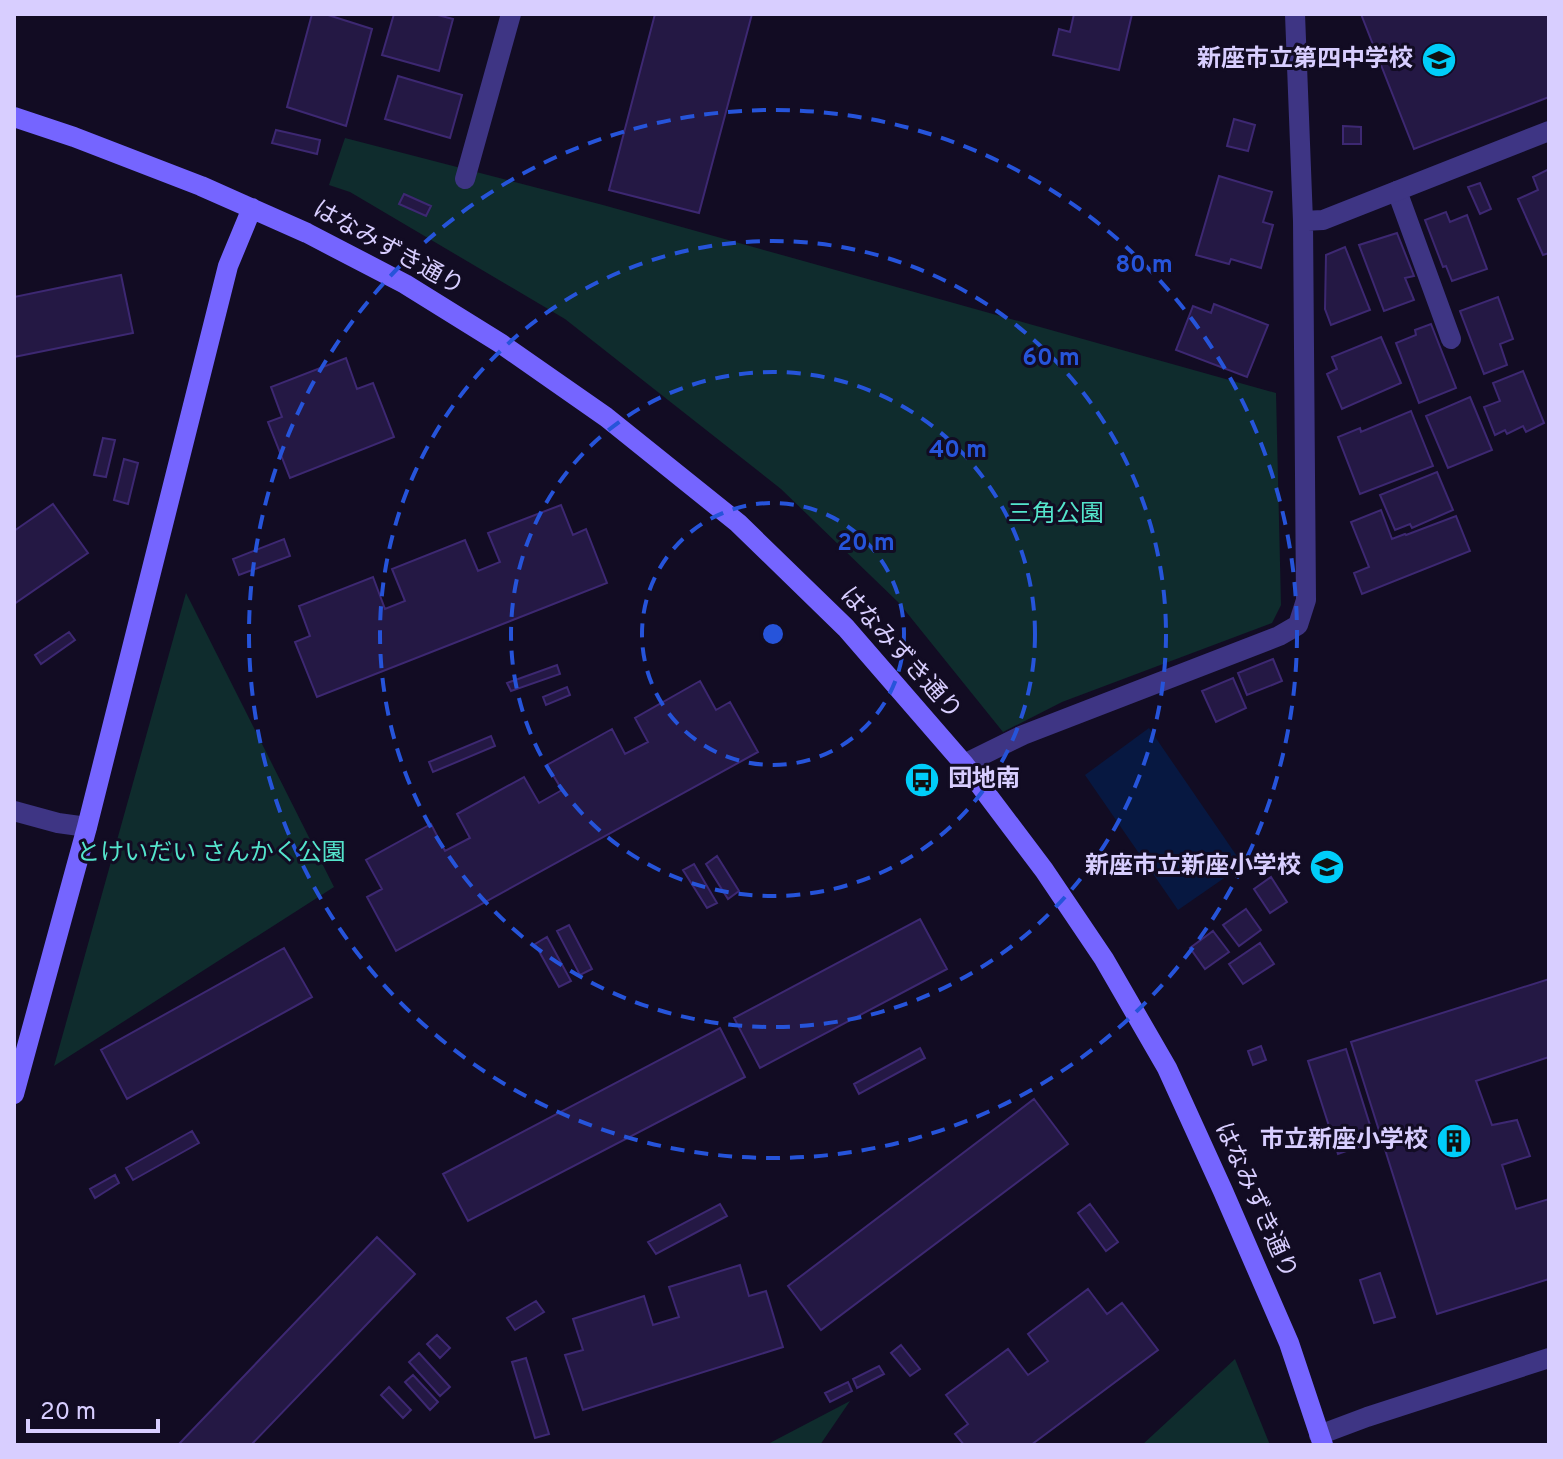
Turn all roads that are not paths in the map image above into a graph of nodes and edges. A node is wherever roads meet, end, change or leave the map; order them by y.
1 (511, 14) edge
2 (1295, 14) edge
3 (14, 117) edge
4 (1549, 131) edge
5 (465, 179) dead end
6 (1397, 191) junction
7 (252, 208) junction
8 (1303, 221) junction
9 (1451, 339) dead end
10 (964, 764) junction
11 (14, 811) edge
12 (87, 827) junction
13 (14, 1094) edge
14 (1549, 1358) edge
15 (1321, 1440) edge

1 - 5 street
2 - 8 street
3 - 7 street, はなみずき通り
4 - 6 street
6 - 8 street
6 - 9 street
7 - 10 street, はなみずき通り
7 - 12 street
8 - 10 street
10 - 15 street, はなみずき通り
11 - 12 street
12 - 13 street
14 - 15 street

